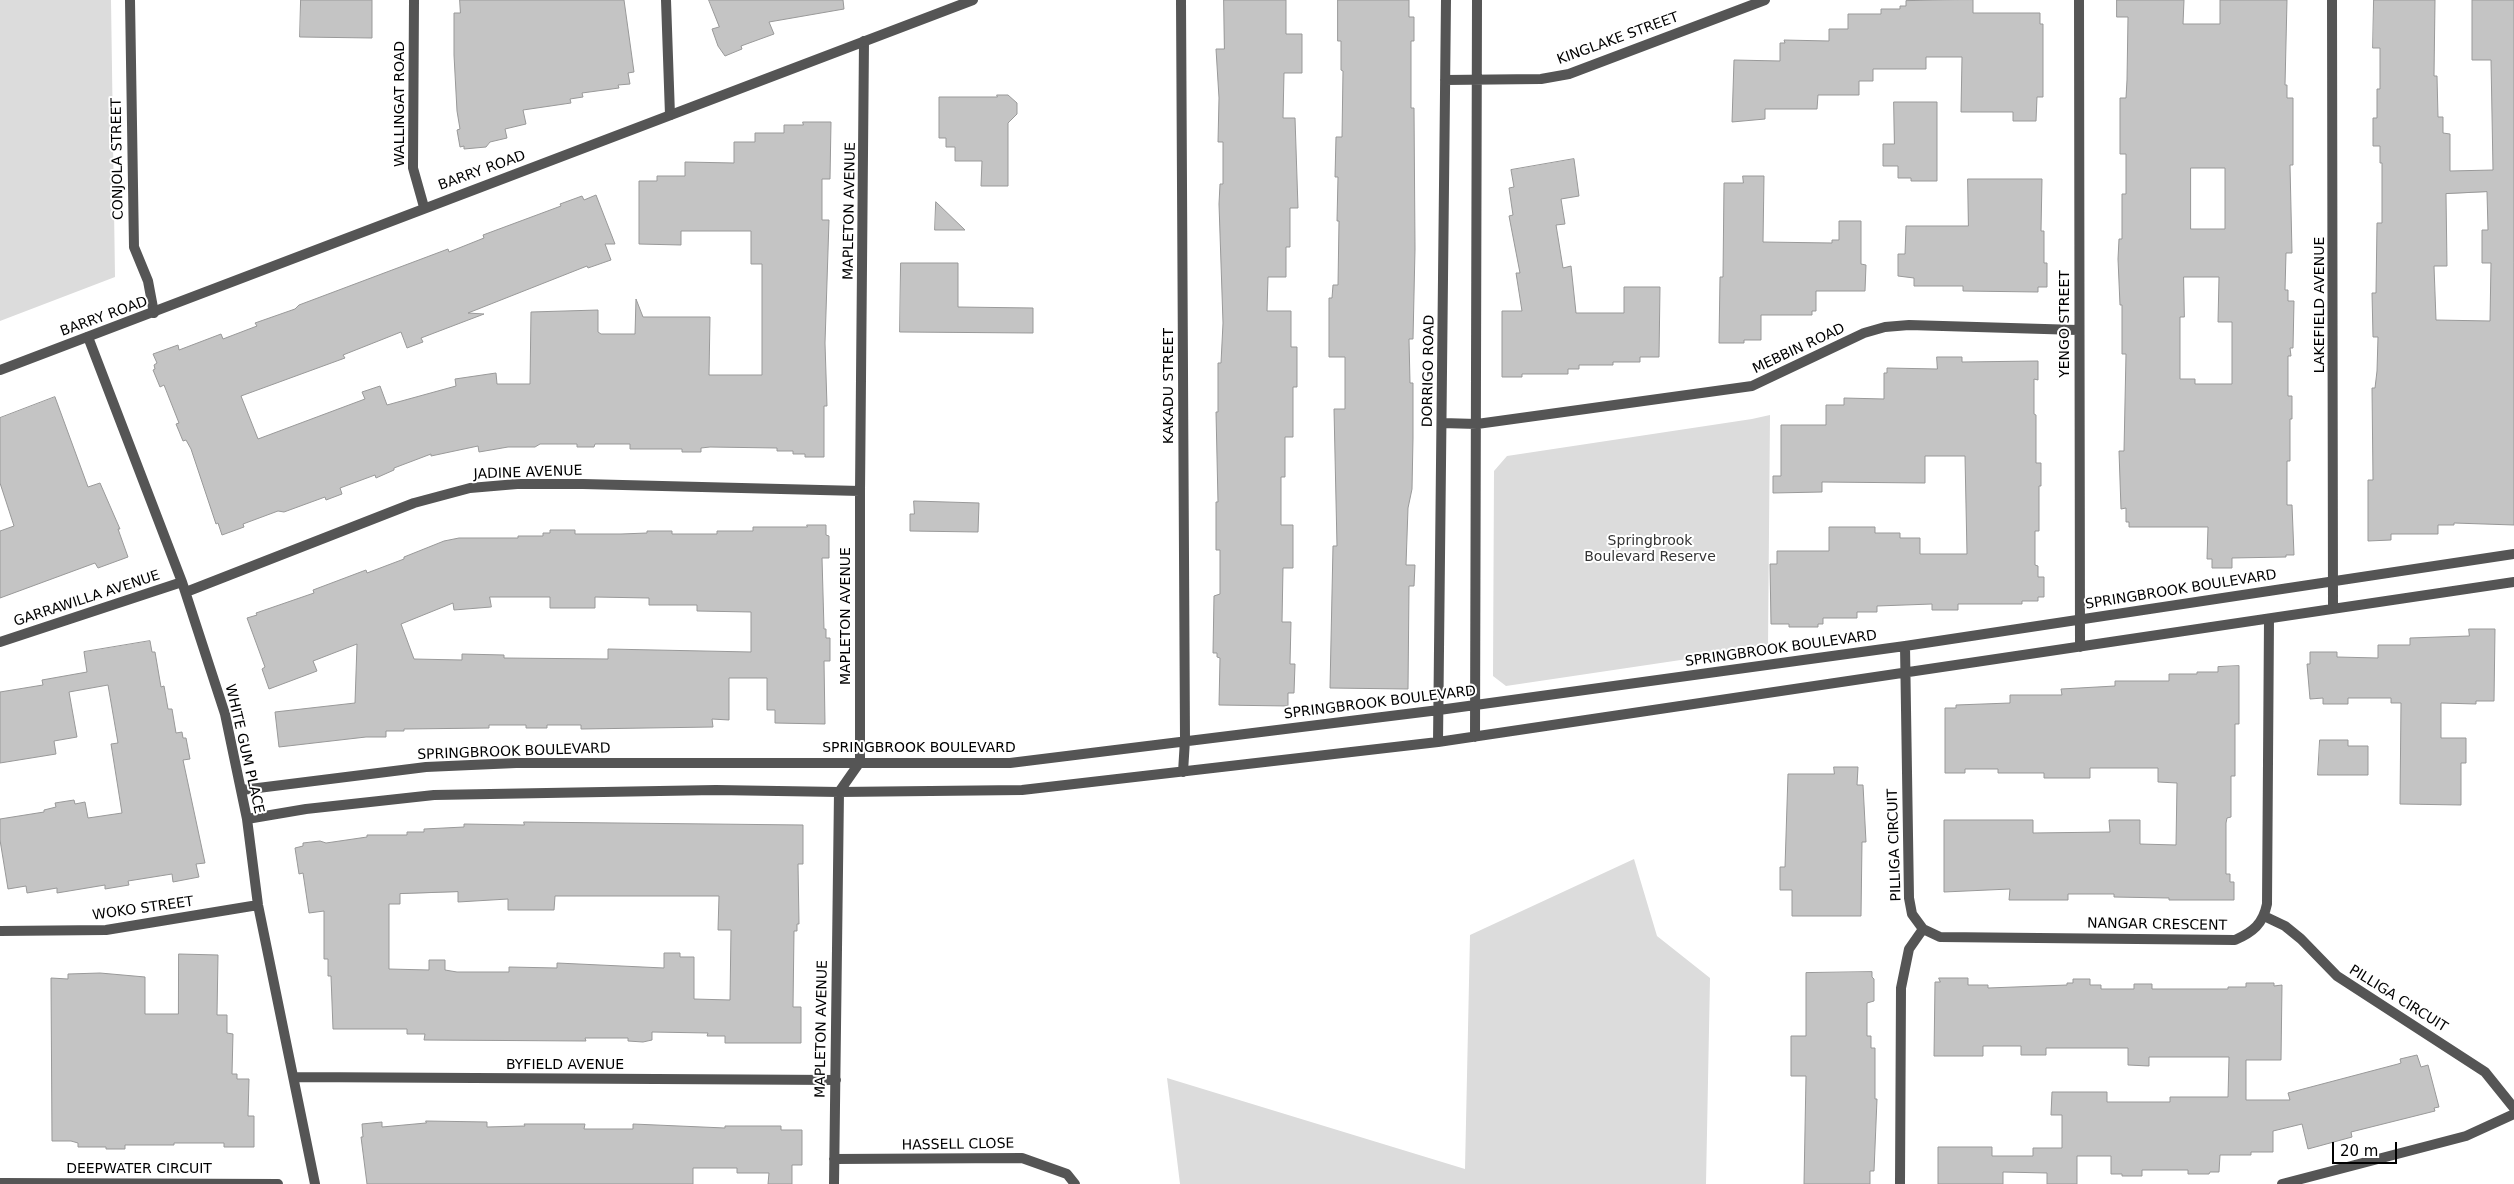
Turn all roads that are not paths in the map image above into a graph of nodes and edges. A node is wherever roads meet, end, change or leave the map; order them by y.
1 (130, 0) edge
2 (414, 0) edge
3 (666, 0) edge
4 (973, 0) edge
5 (1181, 0) edge
6 (1446, 0) edge
7 (1477, 0) edge
8 (1765, 0) edge
9 (2079, 0) edge
10 (2332, 0) edge
11 (864, 41) junction
12 (1445, 80) junction
13 (1478, 80) junction
14 (670, 115) junction
15 (424, 207) junction
16 (154, 313) junction
17 (2078, 330) junction
18 (88, 337) junction
19 (0, 370) edge
20 (1442, 423) junction
21 (1476, 424) junction
22 (860, 492) junction
23 (2514, 554) edge
24 (2334, 581) junction
25 (182, 582) junction
26 (2514, 582) edge
27 (186, 592) junction
28 (2333, 609) junction
29 (2270, 619) junction
30 (2080, 620) junction
31 (0, 642) edge
32 (1905, 646) junction
33 (2080, 647) junction
34 (1906, 673) junction
35 (1475, 705) junction
36 (1439, 710) junction
37 (1475, 737) junction
38 (1184, 740) junction
39 (1438, 742) junction
40 (860, 762) junction
41 (1182, 772) junction
42 (242, 790) junction
43 (839, 792) junction
44 (247, 819) junction
45 (258, 905) junction
46 (2264, 916) junction
47 (1923, 929) junction
48 (0, 931) edge
49 (294, 1077) junction
50 (836, 1080) junction
51 (2514, 1108) edge
52 (2514, 1114) edge
53 (834, 1160) junction
54 (0, 1183) edge
55 (58, 1183) edge
56 (278, 1184) edge
57 (315, 1184) edge
58 (834, 1184) edge
59 (1075, 1184) edge
60 (1900, 1184) edge
61 (2282, 1184) edge

1 - 16 street, CONJOLA STREET
2 - 15 street, WALLINGAT ROAD
3 - 14 street
4 - 11 street, BARRY ROAD
5 - 38 street, KAKADU STREET
6 - 12 street, DORRIGO ROAD
7 - 13 street
8 - 13 street, KINGLAKE STREET
9 - 17 street, YENGO STREET
10 - 24 street, LAKEFIELD AVENUE
11 - 14 street, BARRY ROAD
11 - 22 street, MAPLETON AVENUE
12 - 13 street, KINGLAKE STREET
12 - 20 street, DORRIGO ROAD
13 - 21 street
14 - 15 street, BARRY ROAD
15 - 16 street, BARRY ROAD
16 - 18 street, BARRY ROAD
17 - 21 street, MEBBIN ROAD
17 - 30 street, YENGO STREET
18 - 19 street, BARRY ROAD
18 - 25 street, WHITE GUM PLACE
20 - 21 street, MEBBIN ROAD
20 - 36 street, DORRIGO ROAD
21 - 35 street
22 - 27 street, JADINE AVENUE
22 - 40 street, MAPLETON AVENUE
23 - 24 street, SPRINGBROOK BOULEVARD
24 - 28 street, LAKEFIELD AVENUE
24 - 30 street, SPRINGBROOK BOULEVARD
25 - 27 street, WHITE GUM PLACE
25 - 31 street, GARRAWILLA AVENUE
26 - 28 street
27 - 42 street, WHITE GUM PLACE
28 - 29 street
29 - 33 street
29 - 46 street
30 - 32 street, SPRINGBROOK BOULEVARD
30 - 33 street, YENGO STREET
32 - 34 street, PILLIGA CIRCUIT
32 - 35 street, SPRINGBROOK BOULEVARD
33 - 34 street
34 - 37 street
34 - 47 street, PILLIGA CIRCUIT
35 - 36 street, SPRINGBROOK BOULEVARD
35 - 37 street
36 - 38 street, SPRINGBROOK BOULEVARD
36 - 39 street, DORRIGO ROAD
37 - 39 street
38 - 40 street, SPRINGBROOK BOULEVARD
38 - 41 street, KAKADU STREET
39 - 41 street
40 - 42 street, SPRINGBROOK BOULEVARD
40 - 43 street
41 - 43 street
42 - 44 street, WHITE GUM PLACE
43 - 44 street
43 - 50 street, MAPLETON AVENUE
44 - 45 street, WHITE GUM PLACE
45 - 48 street, WOKO STREET
45 - 49 street, WHITE GUM PLACE
46 - 47 street, NANGAR CRESCENT
46 - 51 street, PILLIGA CIRCUIT
47 - 60 street
49 - 50 street, BYFIELD AVENUE
49 - 57 street, WHITE GUM PLACE
50 - 53 street, MAPLETON AVENUE
52 - 61 street
53 - 58 street, MAPLETON AVENUE
53 - 59 street, HASSELL CLOSE
54 - 55 street, DEEPWATER CIRCUIT
55 - 56 street, DEEPWATER CIRCUIT

